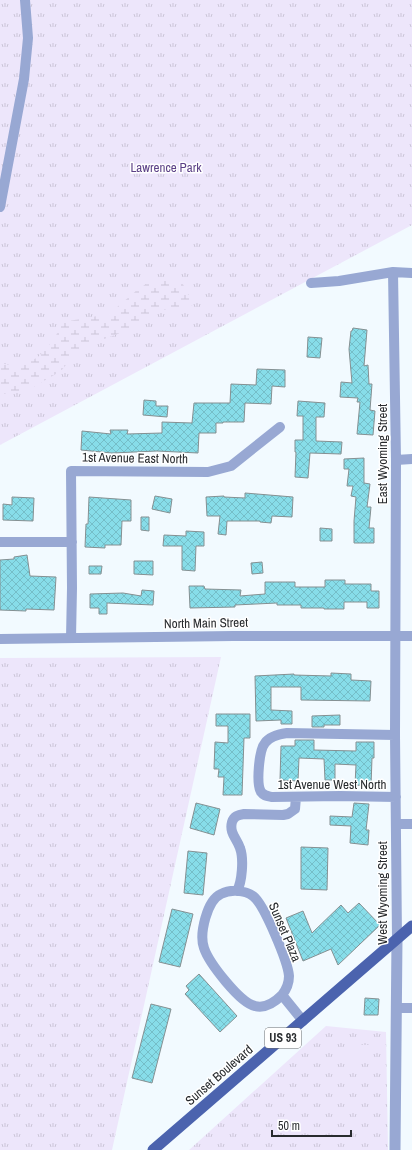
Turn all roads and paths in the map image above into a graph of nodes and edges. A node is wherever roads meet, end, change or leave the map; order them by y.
1 (25, 0) edge
2 (0, 207) edge
3 (393, 272) junction
4 (412, 273) edge
5 (311, 283) dead end
6 (280, 427) dead end
7 (412, 459) edge
8 (396, 460) junction
9 (0, 542) edge
10 (72, 542) junction
11 (396, 635) junction
12 (412, 636) edge
13 (70, 638) junction
14 (0, 639) edge
15 (395, 735) junction
16 (296, 797) junction
17 (396, 798) junction
18 (396, 824) junction
19 (412, 824) edge
20 (237, 891) junction
21 (412, 926) edge
22 (397, 939) junction
23 (282, 996) junction
24 (396, 1008) junction
25 (412, 1008) edge
26 (303, 1021) junction
27 (160, 1148) edge
28 (394, 1150) edge

1 - 2 street
3 - 4 street
3 - 5 street
3 - 8 street, East Wyoming Street
6 - 10 street, 1st Avenue East North
7 - 8 street
8 - 11 street, East Wyoming Street
9 - 10 street
10 - 13 street
11 - 12 street, North Main Street
11 - 13 street, North Main Street
11 - 15 street, West Wyoming Street
13 - 14 street, North Main Street
15 - 16 street, 1st Avenue West North
15 - 17 street, West Wyoming Street
16 - 17 street, 1st Avenue West North
16 - 20 street
17 - 18 street, West Wyoming Street
18 - 19 street
18 - 22 street, West Wyoming Street
20 - 23 street, Sunset Plaza
20 - 23 street
21 - 22 main road, Sunset Boulevard / US 93
22 - 24 street, West Wyoming Street
22 - 26 main road, Sunset Boulevard / US 93
23 - 26 street
24 - 25 street
24 - 28 street, West Wyoming Street
26 - 27 main road, Sunset Boulevard / US 93

